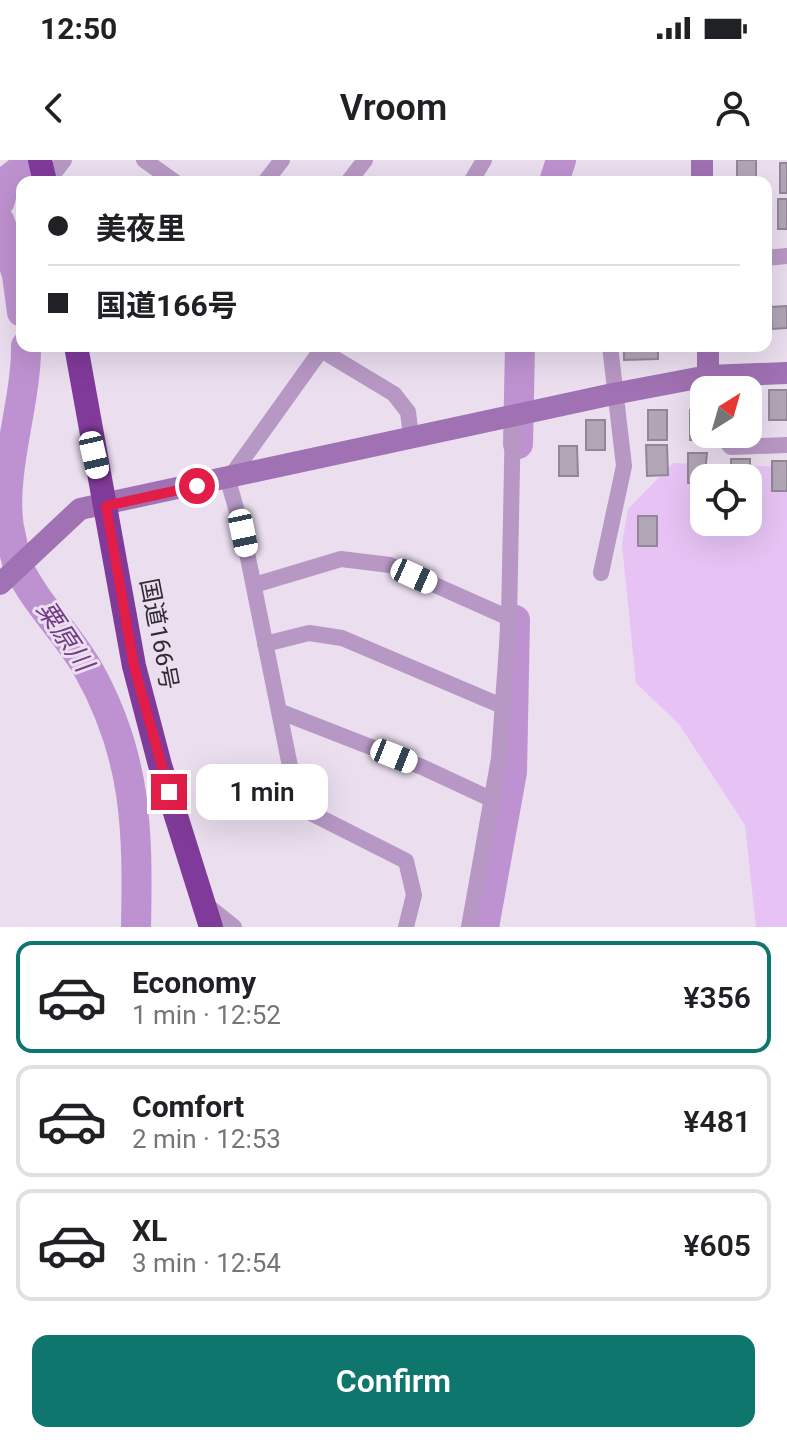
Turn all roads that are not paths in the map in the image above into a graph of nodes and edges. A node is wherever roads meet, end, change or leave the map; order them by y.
1 (64, 160) edge
2 (282, 160) edge
3 (365, 160) edge
4 (151, 162) edge
5 (51, 176) edge
6 (168, 176) edge
7 (270, 176) edge
8 (353, 176) edge
9 (77, 352) edge
10 (319, 352) edge
11 (328, 352) edge
12 (610, 352) edge
13 (708, 352) edge
14 (787, 373) edge
15 (710, 376) edge
16 (762, 376) edge
17 (690, 385) edge
18 (613, 394) junction
19 (513, 416) junction
20 (411, 436) junction
21 (787, 445) edge
22 (762, 446) edge
23 (228, 480) junction
24 (106, 506) junction
25 (601, 573) dead end
26 (4, 582) edge
27 (254, 585) junction
28 (509, 618) junction
29 (265, 644) junction
30 (502, 706) junction
31 (281, 712) junction
32 (493, 800) junction
33 (202, 901) junction
34 (211, 927) edge
35 (234, 927) edge
36 (406, 927) edge
37 (469, 927) edge

1 - 5 street
2 - 7 street
3 - 8 street
4 - 6 street
9 - 24 highway, 国道166号
10 - 23 street
11 - 20 street
12 - 18 street
13 - 15 street
14 - 16 street
17 - 18 street
18 - 19 street
18 - 25 street
19 - 20 street
19 - 28 street
20 - 23 street
21 - 22 street
23 - 24 street
23 - 27 street
24 - 26 street
24 - 33 highway, 国道166号
27 - 28 street
27 - 29 street
28 - 30 street
29 - 30 street
29 - 31 street
30 - 32 street
31 - 32 street
31 - 36 street
32 - 37 street
33 - 34 highway, 国道166号
33 - 35 street

